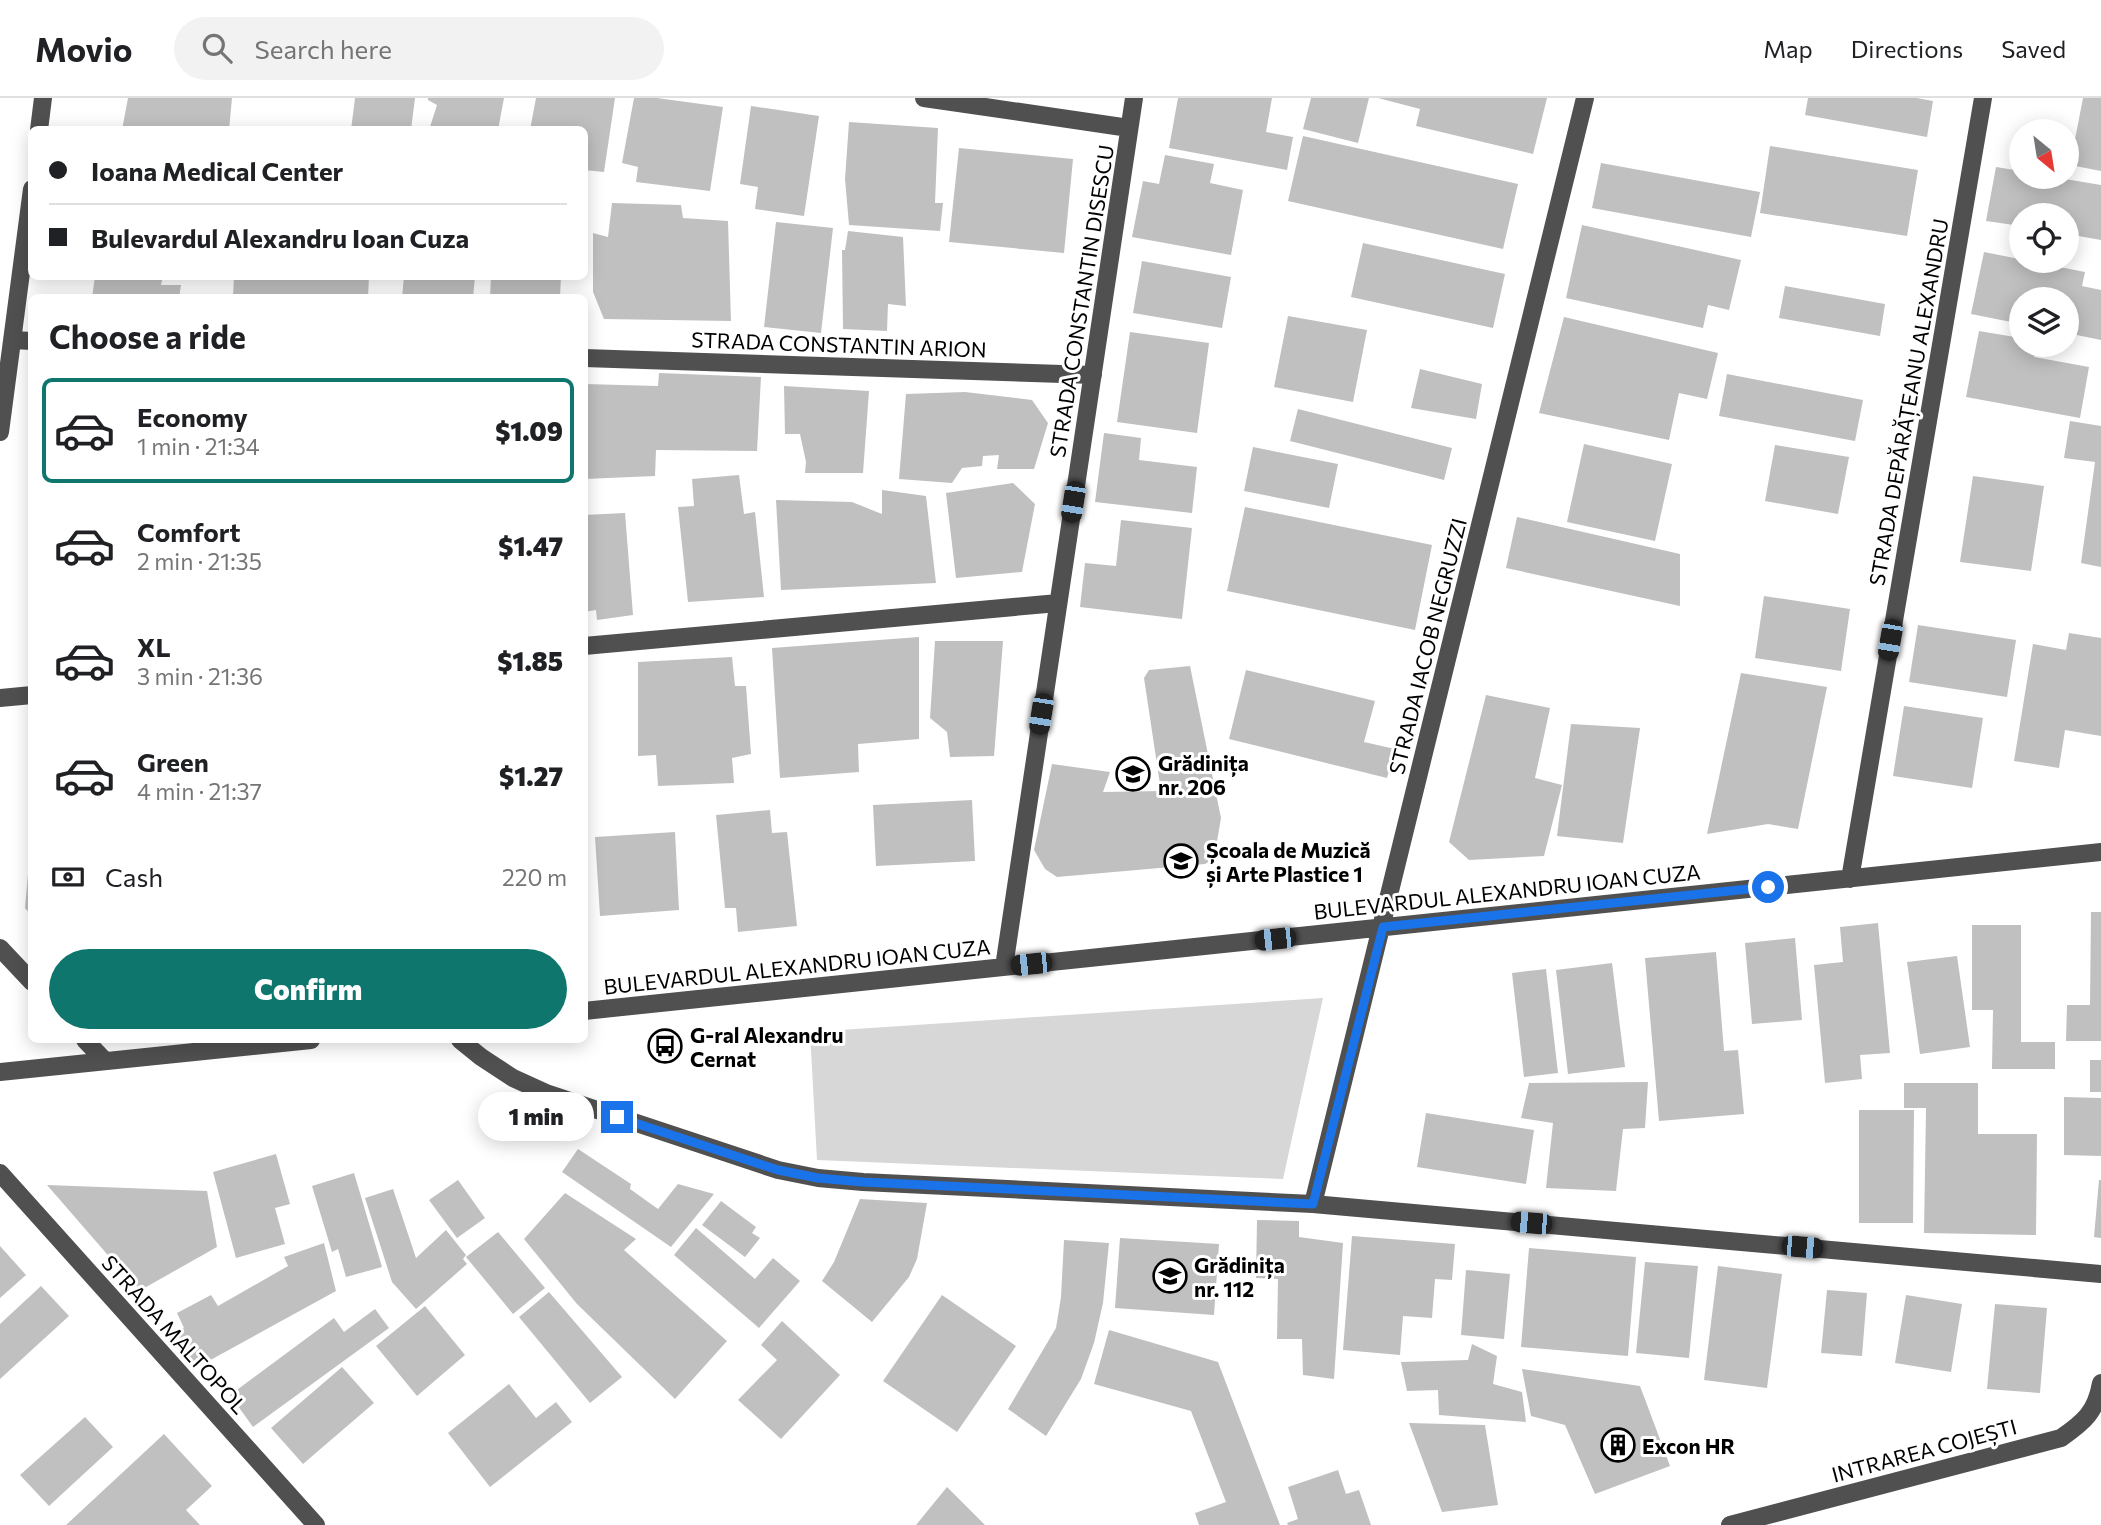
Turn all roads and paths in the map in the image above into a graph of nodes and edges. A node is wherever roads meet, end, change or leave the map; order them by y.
1 (43, 98) edge
2 (924, 98) edge
3 (1134, 98) edge
4 (1585, 98) edge
5 (1983, 98) edge
6 (40, 126) edge
7 (1129, 128) junction
8 (28, 222) edge
9 (13, 341) junction
10 (28, 341) edge
11 (588, 358) edge
12 (1093, 375) junction
13 (0, 432) edge
14 (1058, 603) junction
15 (588, 646) edge
16 (28, 695) edge
17 (0, 698) edge
18 (2101, 852) edge
19 (1850, 879) junction
20 (1383, 927) junction
21 (0, 948) edge
22 (1004, 967) junction
23 (28, 978) edge
24 (588, 1011) edge
25 (88, 1043) edge
26 (282, 1043) edge
27 (464, 1043) edge
28 (105, 1061) junction
29 (0, 1072) edge
30 (0, 1173) edge
31 (1313, 1204) junction
32 (2101, 1274) edge
33 (2101, 1383) edge
34 (316, 1525) edge
35 (1730, 1525) edge

1 - 6 street
2 - 7 street
3 - 7 street, STRADA CONSTANTIN DISESCU
4 - 20 street, STRADA IACOB NEGRUZZI
5 - 19 street, STRADA DEPĂRĂȚEANU ALEXANDRU
7 - 12 street, STRADA CONSTANTIN DISESCU
8 - 9 street
9 - 10 street
9 - 13 street
11 - 12 street, STRADA CONSTANTIN ARION
12 - 14 street, STRADA CONSTANTIN DISESCU
14 - 15 street
14 - 22 street, STRADA CONSTANTIN DISESCU
16 - 17 street
18 - 19 street, BULEVARDUL ALEXANDRU IOAN CUZA
19 - 20 street, BULEVARDUL ALEXANDRU IOAN CUZA
20 - 22 street, BULEVARDUL ALEXANDRU IOAN CUZA
20 - 31 street, STRADA IACOB NEGRUZZI
21 - 23 street
22 - 24 street, BULEVARDUL ALEXANDRU IOAN CUZA
25 - 28 street
26 - 28 street
27 - 31 street
28 - 29 street
30 - 34 street, STRADA MALTOPOL
31 - 32 street
33 - 35 street, INTRAREA COJEȘTI

